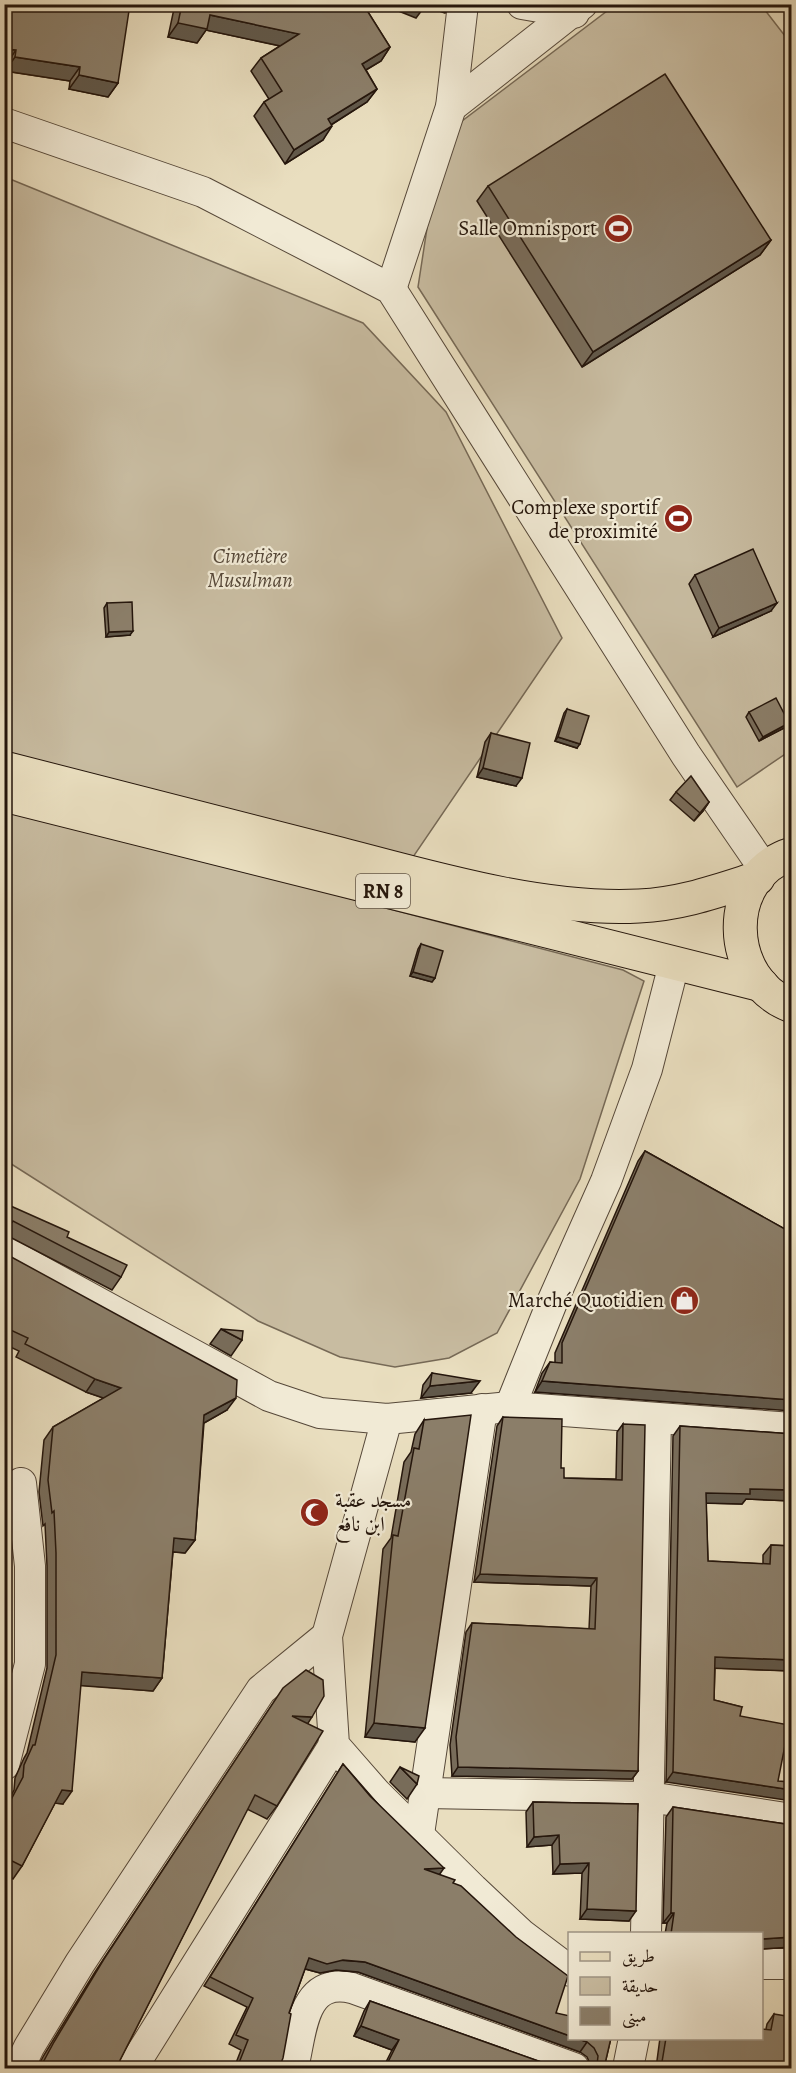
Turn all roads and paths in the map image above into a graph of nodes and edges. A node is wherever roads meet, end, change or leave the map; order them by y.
1 (463, 4) edge
2 (522, 4) edge
3 (578, 9) edge
4 (452, 107) junction
5 (4, 123) edge
6 (391, 289) junction
7 (4, 768) edge
8 (4, 795) edge
9 (779, 862) edge
10 (674, 964) junction
11 (762, 985) junction
12 (790, 1006) edge
13 (4, 1251) edge
14 (496, 1408) junction
15 (656, 1418) junction
16 (387, 1419) junction
17 (792, 1428) edge
18 (21, 1483) dead end
19 (327, 1636) junction
20 (334, 1745) junction
21 (4, 1765) edge
22 (425, 1793) junction
23 (649, 1797) junction
24 (792, 1820) edge
25 (419, 1834) junction
26 (646, 1932) edge
27 (763, 1965) edge
28 (792, 1965) edge
29 (568, 1969) edge
30 (634, 2040) edge
31 (298, 2067) edge
32 (19, 2068) edge
33 (132, 2068) edge
34 (574, 2068) edge
35 (628, 2068) edge

1 - 4 street
2 - 3 street
3 - 4 street
4 - 6 street
5 - 6 street
6 - 9 street
7 - 9 main road, RN 8
8 - 10 main road, RN 8
9 - 11 main road
10 - 11 main road, RN 8
10 - 14 street
11 - 12 main road
13 - 16 street
14 - 15 street
14 - 16 street
14 - 22 street
15 - 17 street
15 - 23 street
16 - 19 street
18 - 21 street
19 - 20 street
19 - 32 street
20 - 25 street
20 - 33 street
22 - 23 street
22 - 25 street
23 - 24 street
23 - 26 street
25 - 29 street
27 - 28 street
30 - 35 street
31 - 34 street

